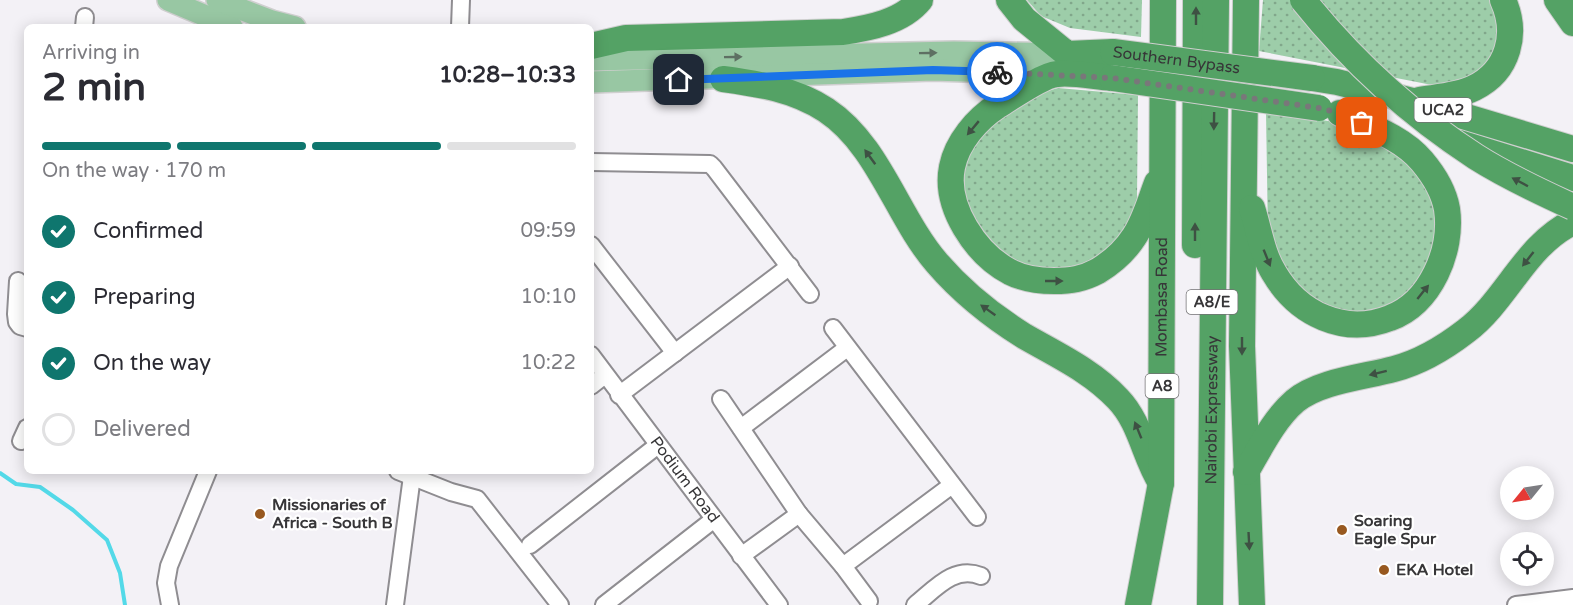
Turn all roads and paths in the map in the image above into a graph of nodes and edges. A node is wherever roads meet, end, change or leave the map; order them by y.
1 (168, 0) edge
2 (217, 0) edge
3 (460, 0) edge
4 (920, 0) edge
5 (1009, 0) edge
6 (1164, 0) edge
7 (1196, 0) edge
8 (1216, 0) edge
9 (1304, 0) edge
10 (1503, 0) edge
11 (1557, 0) edge
12 (1248, 6) edge
13 (1573, 23) edge
14 (225, 24) edge
15 (272, 24) edge
16 (460, 24) edge
17 (594, 45) edge
18 (594, 60) edge
19 (1061, 64) junction
20 (723, 79) junction
21 (594, 82) edge
22 (1413, 101) junction
23 (1330, 111) junction
24 (1573, 149) edge
25 (594, 162) edge
26 (1163, 165) junction
27 (1573, 178) edge
28 (1245, 182) junction
29 (1573, 207) edge
30 (1573, 222) edge
31 (594, 249) edge
32 (790, 266) junction
33 (18, 281) dead end
34 (810, 294) dead end
35 (24, 327) edge
36 (833, 328) dead end
37 (848, 348) junction
38 (675, 353) junction
39 (594, 359) edge
40 (605, 375) junction
41 (594, 384) edge
42 (619, 395) junction
43 (721, 399) dead end
44 (741, 428) junction
45 (658, 445) junction
46 (1246, 472) junction
47 (207, 474) edge
48 (405, 474) edge
49 (1161, 483) junction
50 (952, 485) junction
51 (799, 514) junction
52 (977, 518) dead end
53 (713, 520) junction
54 (1152, 530) junction
55 (530, 545) dead end
56 (741, 556) junction
57 (843, 566) junction
58 (981, 576) dead end
59 (1573, 598) edge
60 (869, 601) dead end
61 (170, 605) edge
62 (395, 605) edge
63 (560, 605) edge
64 (604, 605) edge
65 (778, 605) edge
66 (915, 605) edge
67 (1138, 605) edge
68 (1156, 605) edge
69 (1193, 605) edge
70 (1210, 605) edge
71 (1252, 605) edge
72 (1516, 605) edge

1 - 14 main road
2 - 15 main road
3 - 16 street
4 - 17 highway
5 - 19 highway
6 - 26 highway, A8
69 -> 7 highway, Nairobi Expressway / A8/E
8 -> 70 highway, Nairobi Expressway / A8/E
29 -> 9 highway, bridge
10 - 22 highway
11 - 13 highway
12 - 28 highway
18 -> 19 main road, Southern Bypass
19 - 20 main road, Southern Bypass
19 - 22 highway, Southern Bypass / UCA2, bridge
19 - 23 highway, Southern Bypass / UCA2, bridge
19 -> 26 highway
20 - 21 main road, Southern Bypass
49 -> 20 highway
22 - 24 highway, Southern Bypass / UCA2
23 - 27 highway, Southern Bypass / UCA2
28 -> 23 highway
25 - 32 street
26 - 49 highway, Mombasa Road / A8
28 -> 46 highway
30 -> 46 highway
31 - 38 street
32 - 34 street
32 - 38 street
33 - 35 street
36 - 37 street
37 - 44 street
37 - 50 street
38 - 42 street
39 - 40 street, Podium Road
40 - 41 street
40 - 42 street, Podium Road
42 - 45 street, Podium Road
43 - 44 street
44 - 51 street
45 - 53 street, Podium Road
45 - 55 street
46 -> 71 highway
47 - 61 street
48 - 62 street
48 - 63 street
49 - 54 highway, Mombasa Road / A8
50 - 52 street
50 - 57 street
51 - 56 street
51 - 57 street
53 - 56 street, Podium Road
53 - 64 street
54 - 67 highway, Mombasa Road / A8
54 - 68 highway
56 - 65 street, Podium Road
57 - 60 street
58 - 66 street
59 - 72 street

